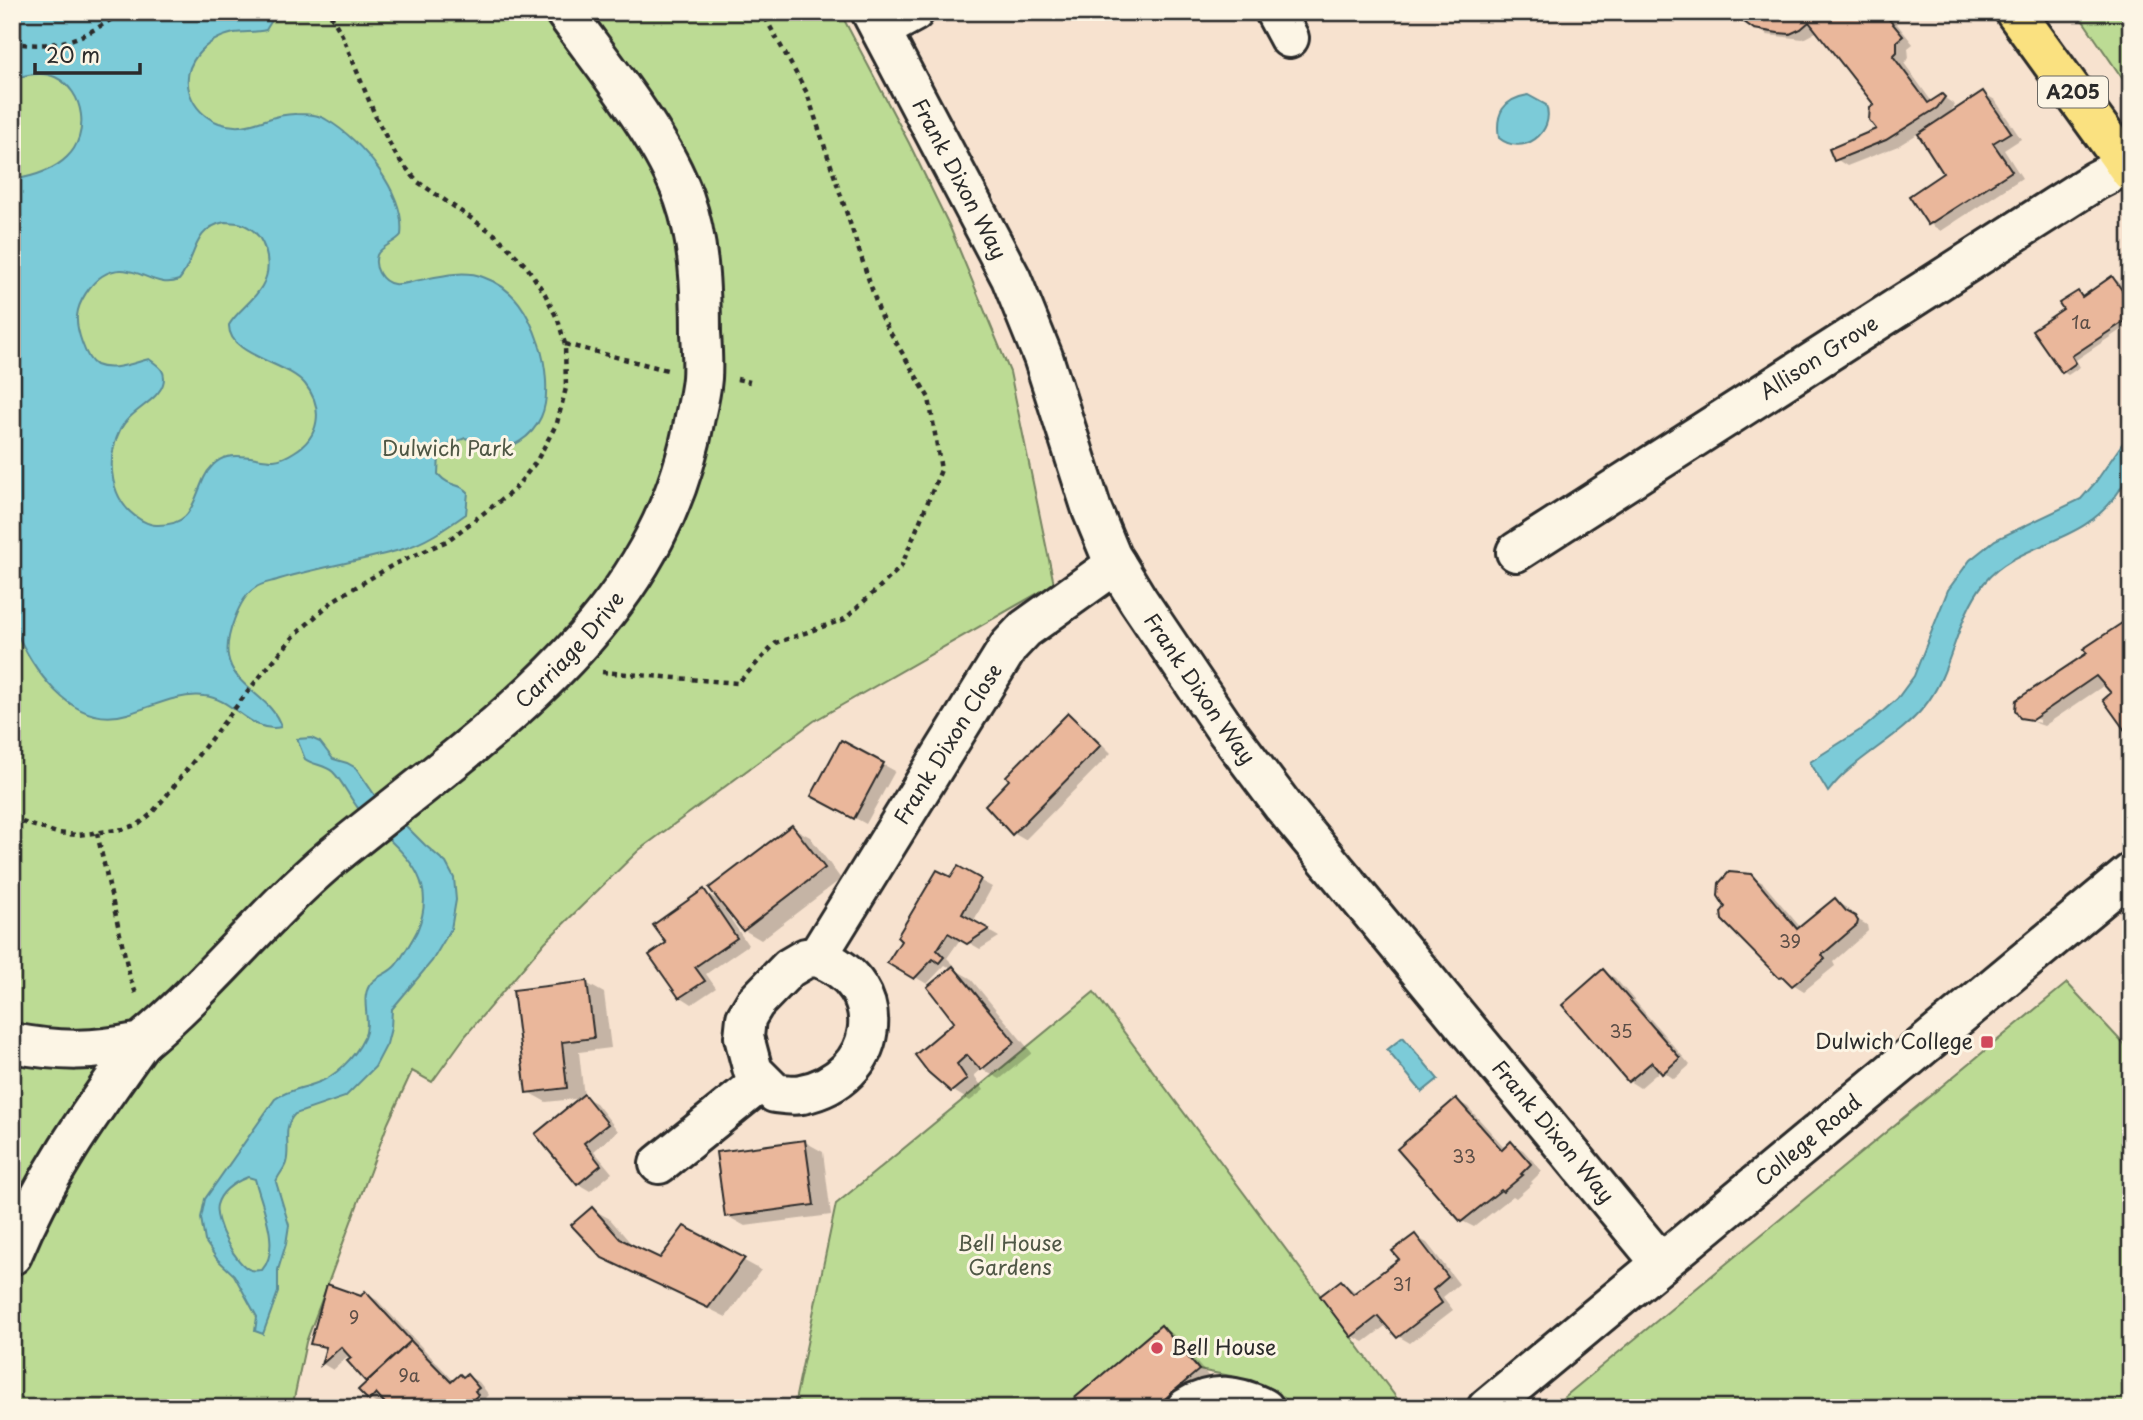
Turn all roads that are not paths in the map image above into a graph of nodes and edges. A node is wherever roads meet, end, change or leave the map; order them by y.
1 (565, 12) edge
2 (914, 12) edge
3 (2015, 12) edge
4 (876, 21) edge
5 (2128, 169) edge
6 (1516, 552) dead end
7 (1116, 564) junction
8 (2131, 873) edge
9 (817, 957) junction
10 (148, 1037) junction
11 (12, 1044) edge
12 (762, 1081) junction
13 (659, 1164) dead end
14 (12, 1255) edge
15 (1661, 1263) junction
16 (1186, 1408) edge
17 (1264, 1408) edge
18 (1487, 1408) edge

1 - 10 street, Carriage Drive
2 - 4 street, Frank Dixon Way
3 - 5 highway, A205
4 - 7 street, Frank Dixon Way
5 - 6 street, Allison Grove
7 - 9 street, Frank Dixon Close
7 - 15 street, Frank Dixon Way
8 - 15 street, College Road
9 - 12 street
9 - 12 street
10 - 11 street
10 - 14 street, Carriage Drive
12 - 13 street
15 - 18 street, College Road
16 - 17 street

